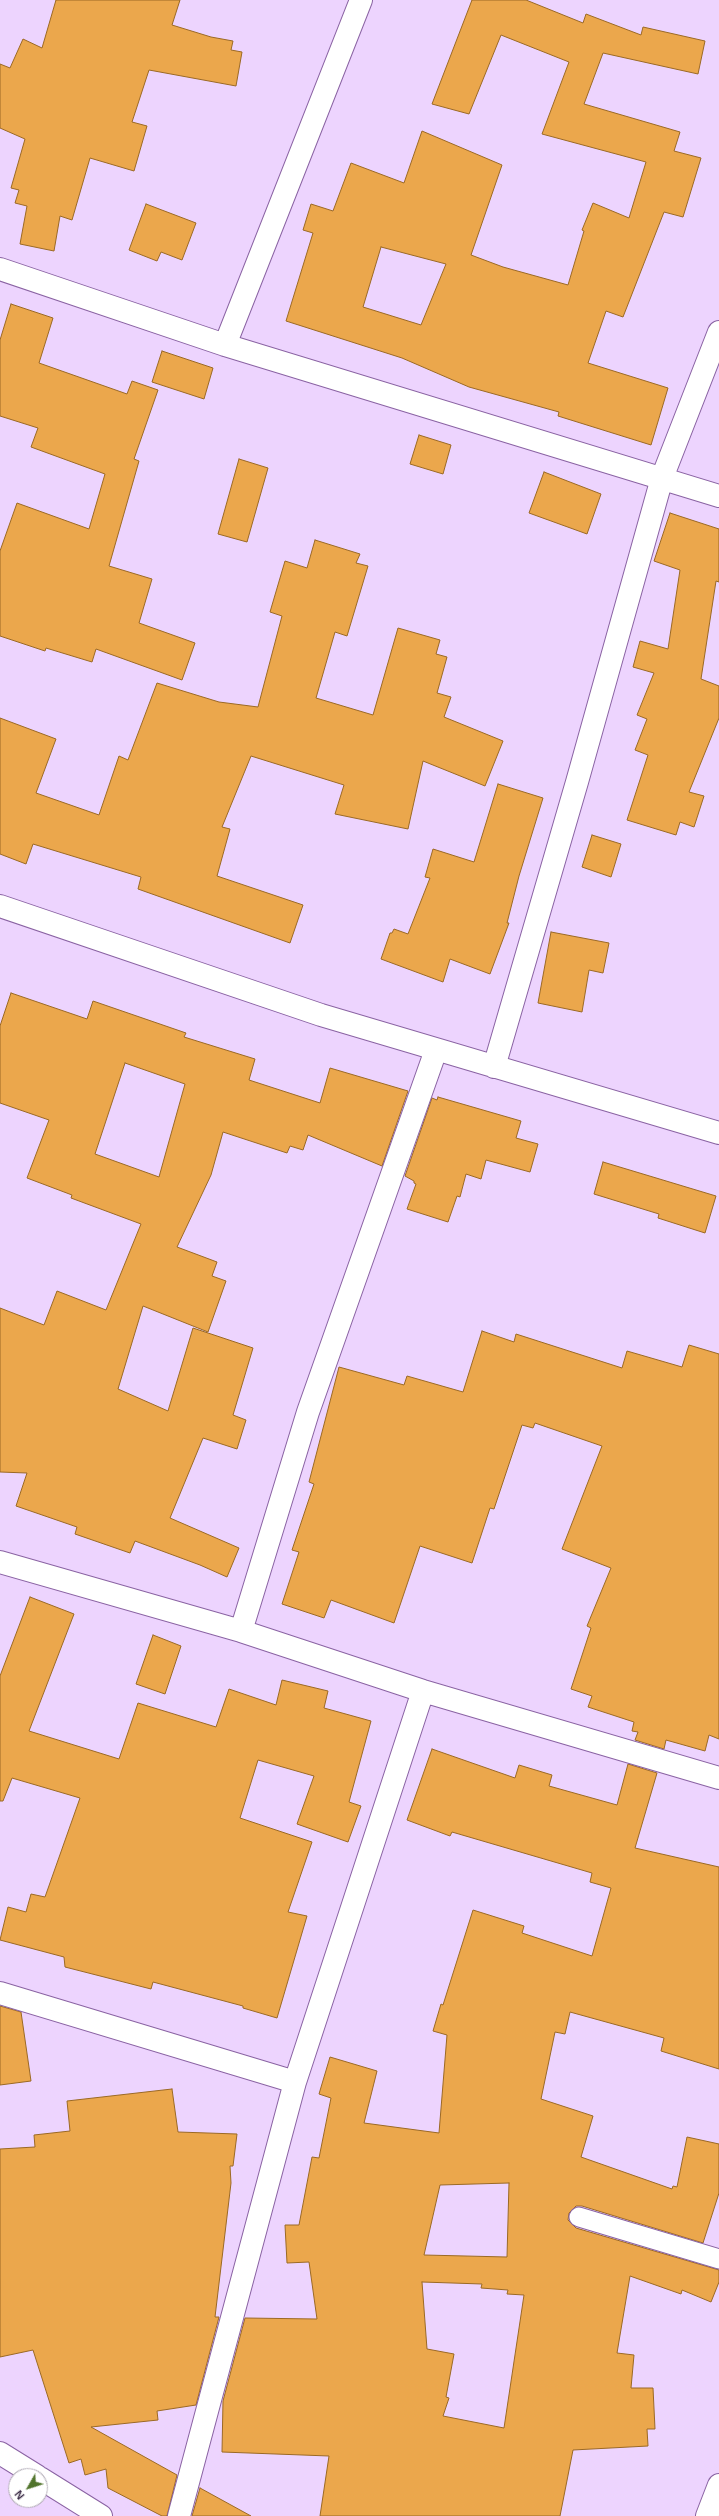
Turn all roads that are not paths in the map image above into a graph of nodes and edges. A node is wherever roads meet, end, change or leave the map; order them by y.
1 (360, 0) edge
2 (0, 269) edge
3 (719, 332) edge
4 (225, 345) junction
5 (662, 478) junction
6 (719, 496) edge
7 (0, 906) edge
8 (436, 1050) junction
9 (494, 1066) junction
10 (719, 1133) edge
11 (0, 1562) edge
12 (241, 1631) junction
13 (422, 1691) junction
14 (719, 1778) edge
15 (0, 1994) edge
16 (295, 2082) junction
17 (579, 2217) dead end
18 (719, 2259) edge
19 (0, 2453) edge
20 (24, 2468) edge
21 (48, 2483) edge
22 (719, 2485) edge
23 (101, 2516) edge
24 (179, 2516) edge
25 (707, 2516) edge

1 - 4 street
2 - 4 street
3 - 5 street
4 - 5 street
5 - 6 street
5 - 9 street
7 - 8 street
8 - 9 street
8 - 12 street
9 - 10 street
11 - 12 street
12 - 13 street
13 - 14 street
13 - 16 street
15 - 16 street
16 - 24 street
17 - 18 lane
19 - 20 street
21 - 23 street
22 - 25 street

